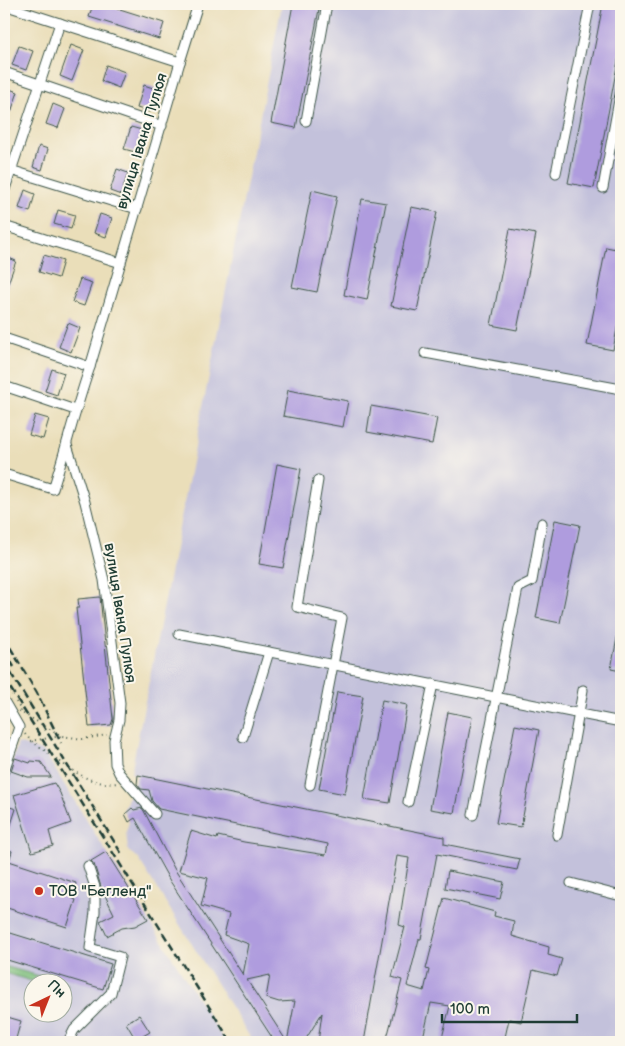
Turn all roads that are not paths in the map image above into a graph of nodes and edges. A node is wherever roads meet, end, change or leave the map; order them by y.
1 (198, 4) edge
2 (327, 4) edge
3 (590, 4) edge
4 (4, 5) edge
5 (60, 23) junction
6 (180, 62) junction
7 (4, 72) edge
8 (39, 85) junction
9 (621, 89) edge
10 (306, 121) dead end
11 (162, 126) junction
12 (7, 170) edge
13 (556, 173) dead end
14 (603, 188) dead end
15 (4, 192) edge
16 (137, 208) junction
17 (4, 226) edge
18 (121, 263) junction
19 (4, 338) edge
20 (425, 353) dead end
21 (90, 367) junction
22 (4, 386) edge
23 (621, 390) edge
24 (75, 410) junction
25 (67, 445) junction
26 (4, 474) edge
27 (318, 480) dead end
28 (542, 523) dead end
29 (178, 634) dead end
30 (269, 652) junction
31 (334, 665) junction
32 (433, 684) junction
33 (583, 690) dead end
34 (497, 698) junction
35 (5, 704) edge
36 (579, 714) junction
37 (621, 722) edge
38 (243, 737) dead end
39 (4, 771) edge
40 (310, 785) dead end
41 (408, 802) dead end
42 (155, 814) dead end
43 (473, 815) dead end
44 (557, 835) dead end
45 (88, 866) dead end
46 (571, 883) dead end
47 (621, 896) edge
48 (68, 1042) edge

1 - 6 street
2 - 10 street
3 - 13 street
4 - 5 street, вулиця Івана Пулюя
5 - 6 street, вулиця Івана Пулюя
5 - 8 street
6 - 11 street, вулиця Івана Пулюя
7 - 8 street
8 - 11 street
8 - 12 street
9 - 14 street
11 - 16 street, вулиця Івана Пулюя
12 - 15 street
12 - 16 street
16 - 18 street, вулиця Івана Пулюя
17 - 18 street
18 - 21 street, вулиця Івана Пулюя
19 - 21 street
20 - 23 street
21 - 24 street, вулиця Івана Пулюя
22 - 24 street
24 - 25 street, вулиця Івана Пулюя
25 - 26 street
25 - 42 street, вулиця Івана Пулюя
27 - 31 street
28 - 34 street
29 - 30 street
30 - 31 street
30 - 38 street
31 - 32 street
31 - 40 street
32 - 34 street
32 - 41 street
33 - 36 street
34 - 36 street
34 - 43 street
35 - 39 street
36 - 37 street
36 - 44 street
45 - 48 street
46 - 47 street

